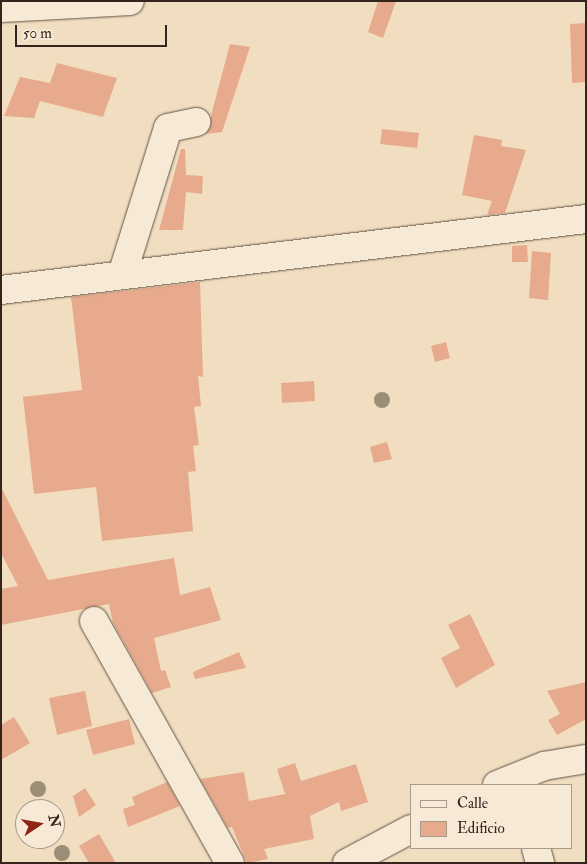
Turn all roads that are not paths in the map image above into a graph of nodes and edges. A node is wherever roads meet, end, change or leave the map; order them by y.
1 (130, 1) edge
2 (33, 4) edge
3 (1, 8) edge
4 (196, 122) dead end
5 (586, 219) edge
6 (122, 275) junction
7 (1, 290) edge
8 (94, 622) dead end
9 (586, 759) edge
10 (509, 782) edge
11 (410, 831) edge
12 (536, 849) edge
13 (230, 863) edge
14 (347, 863) edge
15 (540, 863) edge

1 - 2 street
2 - 3 street
4 - 6 street
5 - 6 street
6 - 7 street
8 - 13 street
9 - 10 street
11 - 14 street
12 - 15 street

